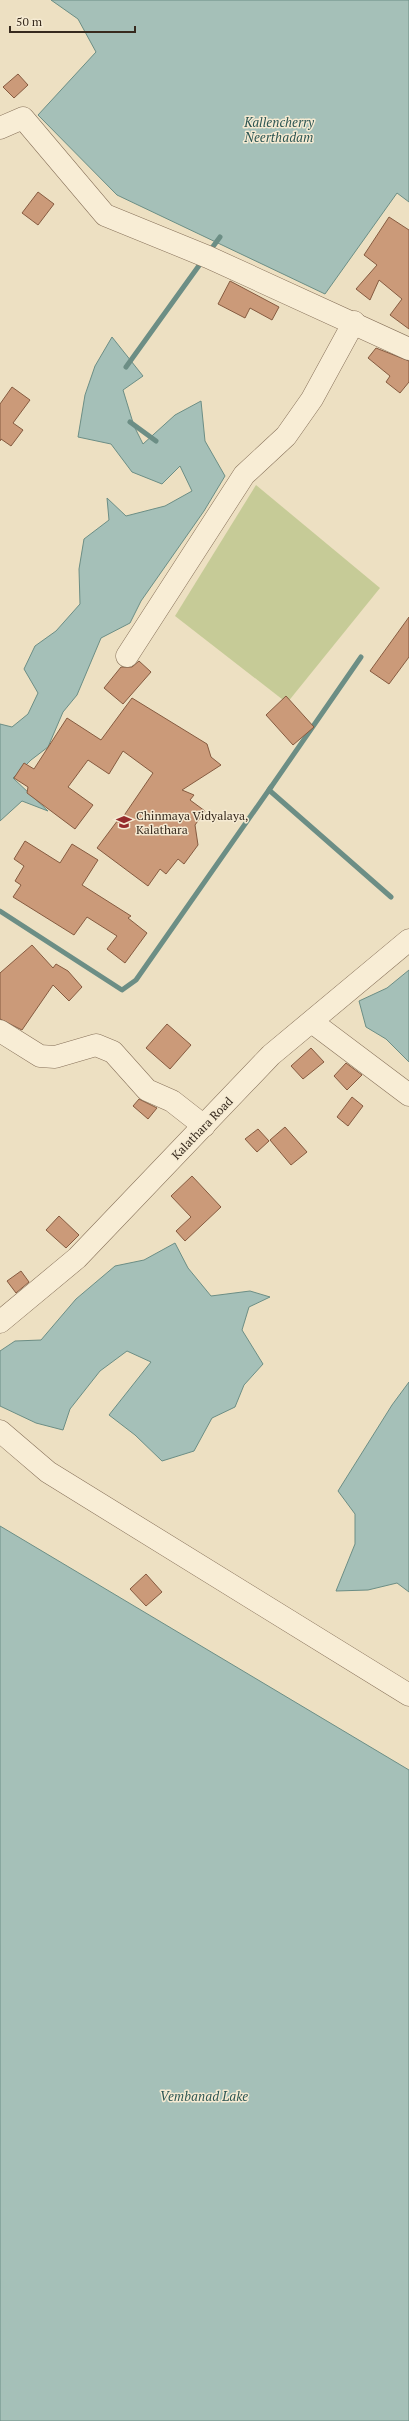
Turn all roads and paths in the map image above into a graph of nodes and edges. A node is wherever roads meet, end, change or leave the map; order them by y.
1 (0, 128) edge
2 (354, 322) junction
3 (409, 349) edge
4 (127, 656) dead end
5 (409, 940) edge
6 (312, 1022) junction
7 (0, 1031) edge
8 (409, 1095) edge
9 (204, 1126) junction
10 (0, 1322) edge
11 (0, 1431) edge
12 (409, 1695) edge

1 - 2 street
2 - 3 street
2 - 4 street
5 - 6 street, Kalathara Road
6 - 8 street
6 - 9 street, Kalathara Road
7 - 9 street
9 - 10 street, Kalathara Road
11 - 12 street

